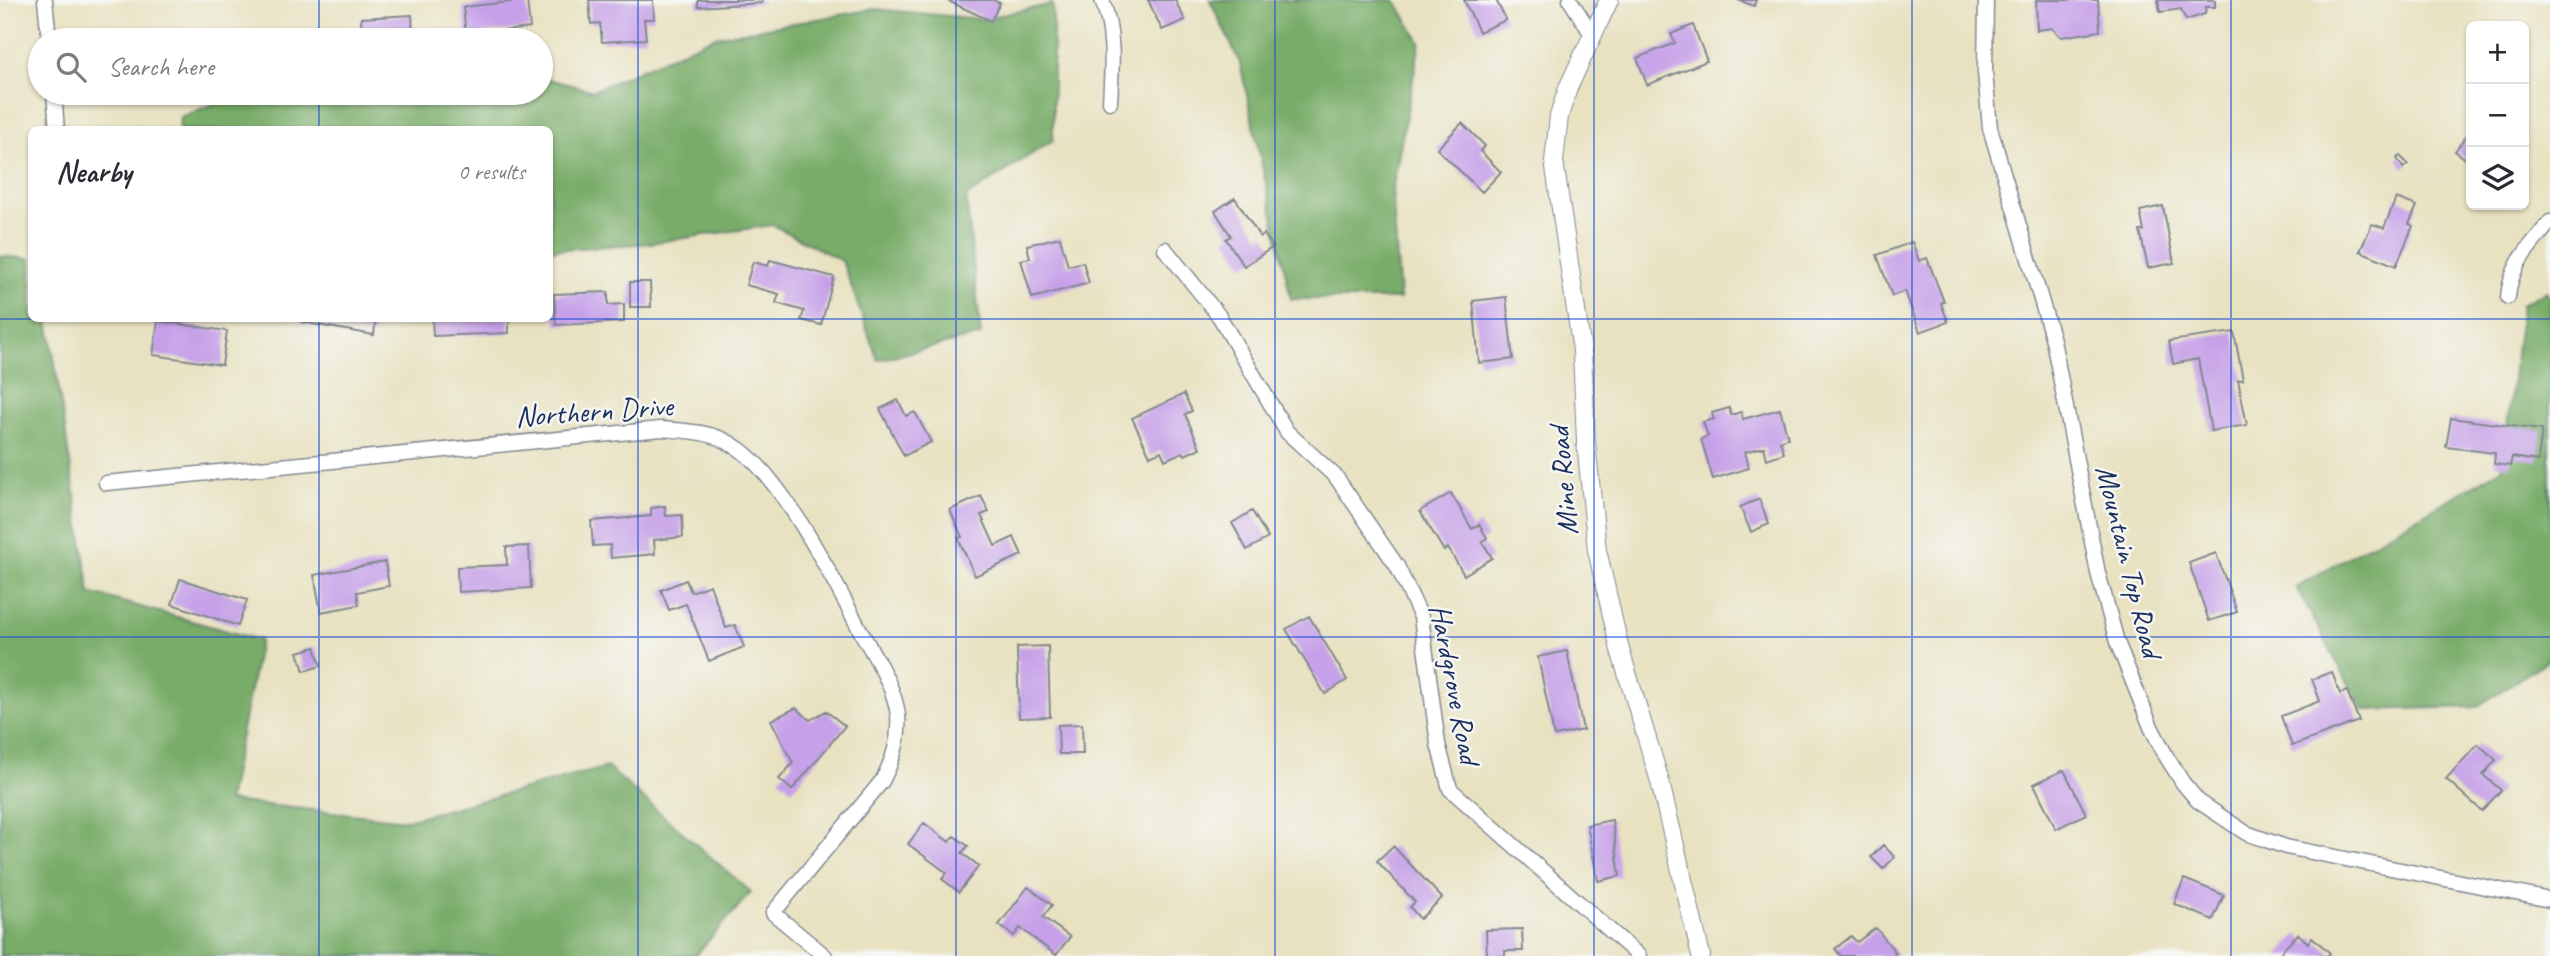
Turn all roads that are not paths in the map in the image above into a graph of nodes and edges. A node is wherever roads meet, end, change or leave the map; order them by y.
1 (46, 0) edge
2 (1102, 0) edge
3 (1570, 0) edge
4 (1609, 0) edge
5 (1986, 0) edge
6 (48, 28) edge
7 (1591, 33) junction
8 (1110, 102) dead end
9 (55, 105) edge
10 (57, 126) edge
11 (2550, 222) edge
12 (1165, 249) dead end
13 (2508, 296) dead end
14 (106, 483) dead end
15 (2550, 900) edge
16 (825, 956) edge
17 (1639, 956) edge
18 (1701, 956) edge

1 - 6 street
2 - 8 street
3 - 7 street
4 - 7 street, Mine Road
5 - 15 street, Mountain Top Road
7 - 18 street, Mine Road
9 - 10 street
11 - 13 street
12 - 17 street, Hardgrove Road
14 - 16 street, Northern Drive

